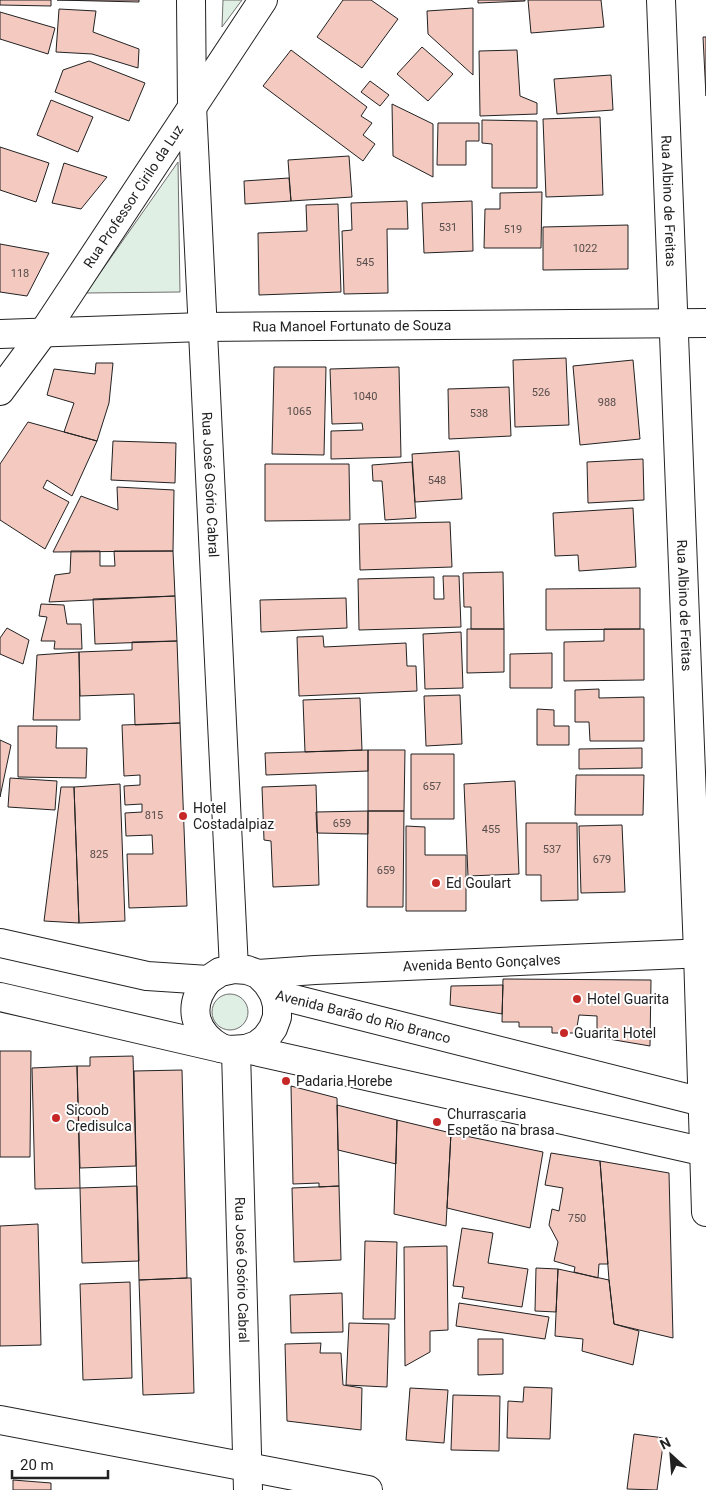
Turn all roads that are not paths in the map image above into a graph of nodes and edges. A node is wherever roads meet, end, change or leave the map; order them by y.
1 (191, 0) edge
2 (263, 0) edge
3 (661, 0) edge
4 (192, 106) junction
5 (706, 323) edge
6 (674, 324) junction
7 (203, 327) junction
8 (43, 333) junction
9 (0, 334) edge
10 (0, 391) edge
11 (0, 943) edge
12 (702, 953) edge
13 (255, 979) junction
14 (208, 980) junction
15 (0, 997) edge
16 (234, 1049) junction
17 (704, 1103) edge
18 (705, 1151) edge
19 (706, 1212) edge
20 (0, 1420) edge
21 (248, 1479) edge
22 (368, 1490) edge

1 - 4 street, Rua José Osório Cabral
2 - 4 street, Rua Professor Cirilo da Luz
3 - 6 street, Rua Albino de Freitas
4 - 7 street, Rua José Osório Cabral
4 - 8 street, Rua Professor Cirilo da Luz
5 - 6 street, Rua Manoel Fortunato de Souza
6 - 7 street, Rua Manoel Fortunato de Souza
6 - 12 street, Rua Albino de Freitas
7 - 8 street, Rua Manoel Fortunato de Souza
7 - 13 street, Rua José Osório Cabral
8 - 9 street, Rua Manoel Fortunato de Souza
8 - 10 street, Rua Professor Cirilo da Luz
11 - 14 street
12 - 13 street, Avenida Bento Gonçalves
12 - 17 street, Rua Albino de Freitas
13 - 14 street
13 - 16 street
13 - 17 street, Avenida Barão do Rio Branco
14 - 16 street
15 - 16 street
16 - 18 street
16 - 21 street, Rua José Osório Cabral
17 - 18 street, Rua Albino de Freitas
18 - 19 street, Rua Albino de Freitas
20 - 21 street
21 - 22 street

